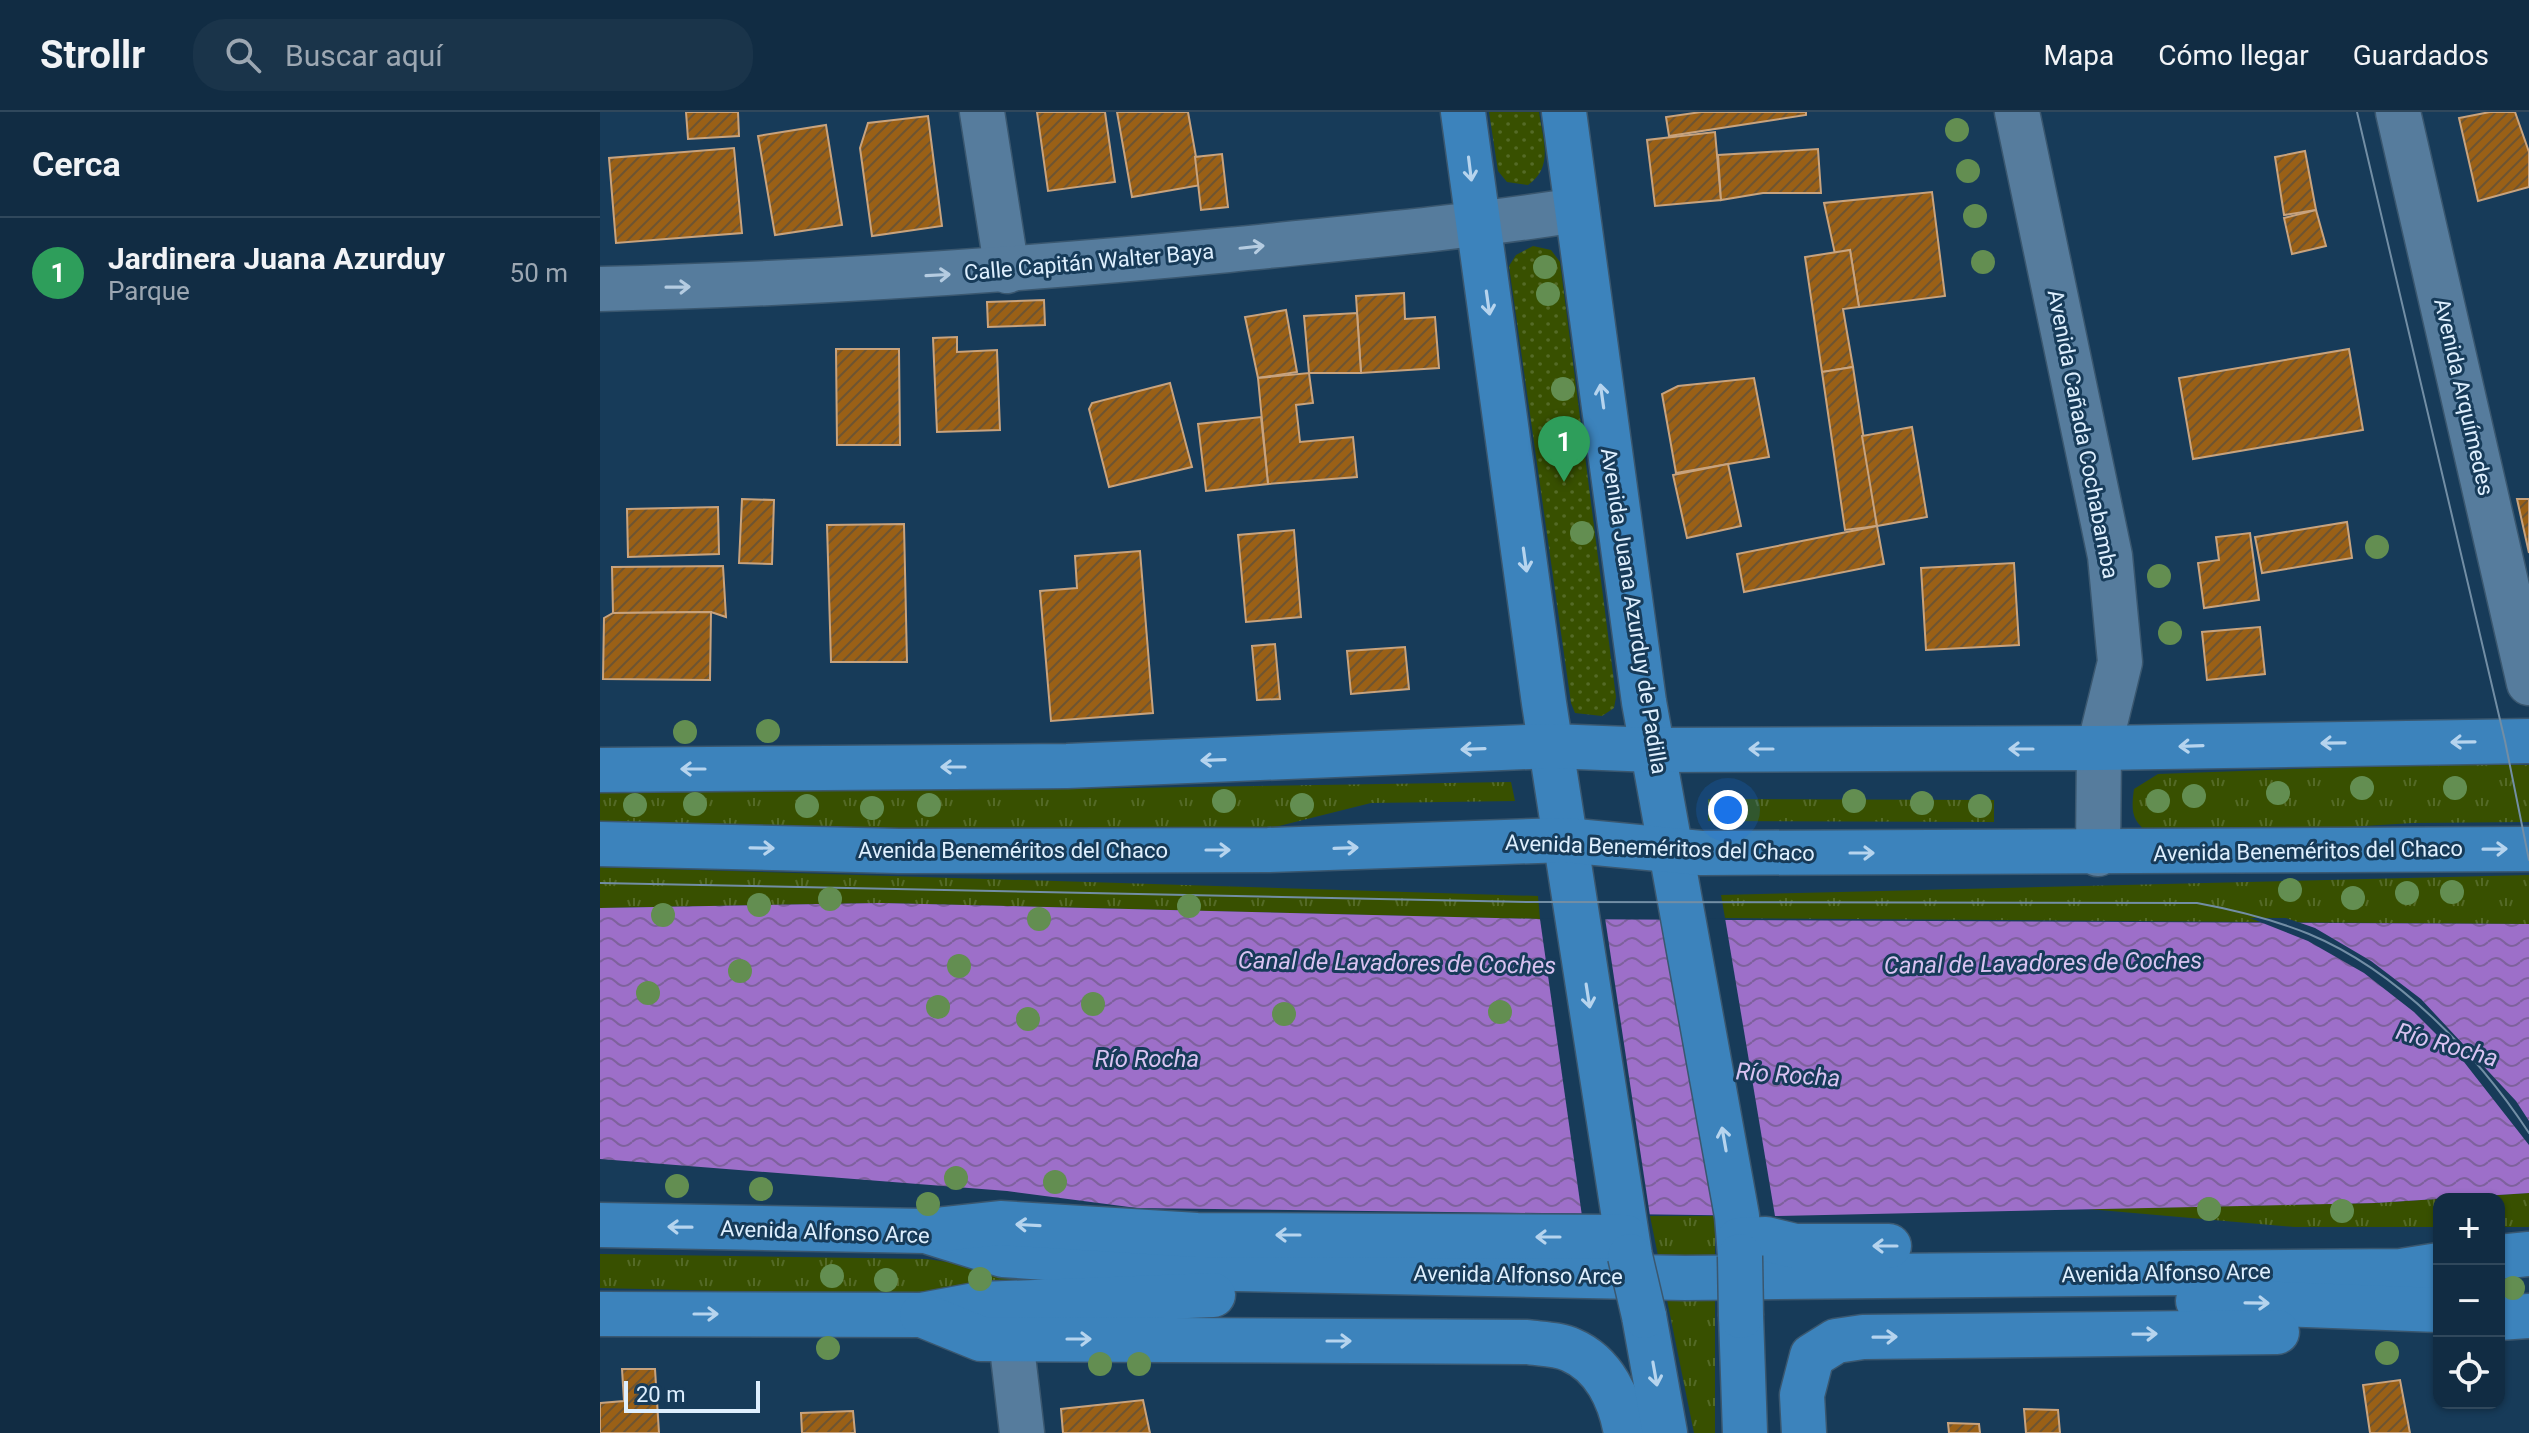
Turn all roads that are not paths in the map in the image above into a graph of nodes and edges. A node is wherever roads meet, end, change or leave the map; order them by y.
1 (982, 112) edge
2 (1463, 112) edge
3 (1564, 112) edge
4 (2017, 112) edge
5 (2398, 112) edge
6 (1577, 210) junction
7 (1478, 225) junction
8 (1007, 271) junction
9 (600, 289) edge
10 (2529, 683) edge
11 (2529, 741) edge
12 (1551, 746) junction
13 (2099, 748) junction
14 (1654, 750) junction
15 (600, 770) edge
16 (1565, 840) junction
17 (600, 844) edge
18 (2529, 849) edge
19 (1672, 850) junction
20 (2098, 854) junction
21 (600, 1225) edge
22 (926, 1231) junction
23 (1626, 1236) junction
24 (1739, 1237) junction
25 (2433, 1248) edge
26 (2433, 1266) edge
27 (2433, 1310) edge
28 (600, 1314) edge
29 (922, 1315) junction
30 (2505, 1316) edge
31 (2529, 1316) edge
32 (2433, 1322) edge
33 (1011, 1339) junction
34 (1022, 1433) edge
35 (1626, 1433) edge
36 (1665, 1433) edge
37 (1745, 1433) edge
38 (1804, 1433) edge

1 - 8 street
2 -> 7 main road
3 - 6 main road, Avenida Juana Azurduy de Padilla
4 - 13 street, Avenida Cañada Cochabamba
5 - 10 street, Avenida Arquímedes
6 - 7 street, Calle Capitán Walter Baya
14 -> 6 main road, Avenida Juana Azurduy de Padilla
8 -> 7 street, Calle Capitán Walter Baya
7 -> 12 main road
9 -> 8 street, Calle Capitán Walter Baya
11 -> 13 main road
12 - 14 main road
12 -> 15 main road
12 - 16 main road
13 -> 14 main road
13 - 20 street, Avenida Cañada Cochabamba
14 - 19 main road, Avenida Juana Azurduy de Padilla
17 -> 16 main road, Avenida Beneméritos del Chaco
16 - 19 main road, Avenida Beneméritos del Chaco
16 -> 23 main road
20 -> 18 main road, Avenida Beneméritos del Chaco
19 -> 20 main road, Avenida Beneméritos del Chaco
24 -> 19 main road, Avenida Juana Azurduy de Padilla
22 -> 21 main road, Avenida Alfonso Arce
23 -> 22 main road
22 - 26 main road, Avenida Alfonso Arce
23 -> 36 main road, bridge
25 -> 24 main road
24 - 37 main road, Avenida Juana Azurduy de Padilla, bridge
29 -> 27 main road, Avenida Alfonso Arce
28 -> 29 main road, Avenida Alfonso Arce
29 - 33 main road
30 - 31 main road
38 -> 32 main road
33 - 34 street
33 -> 35 main road

